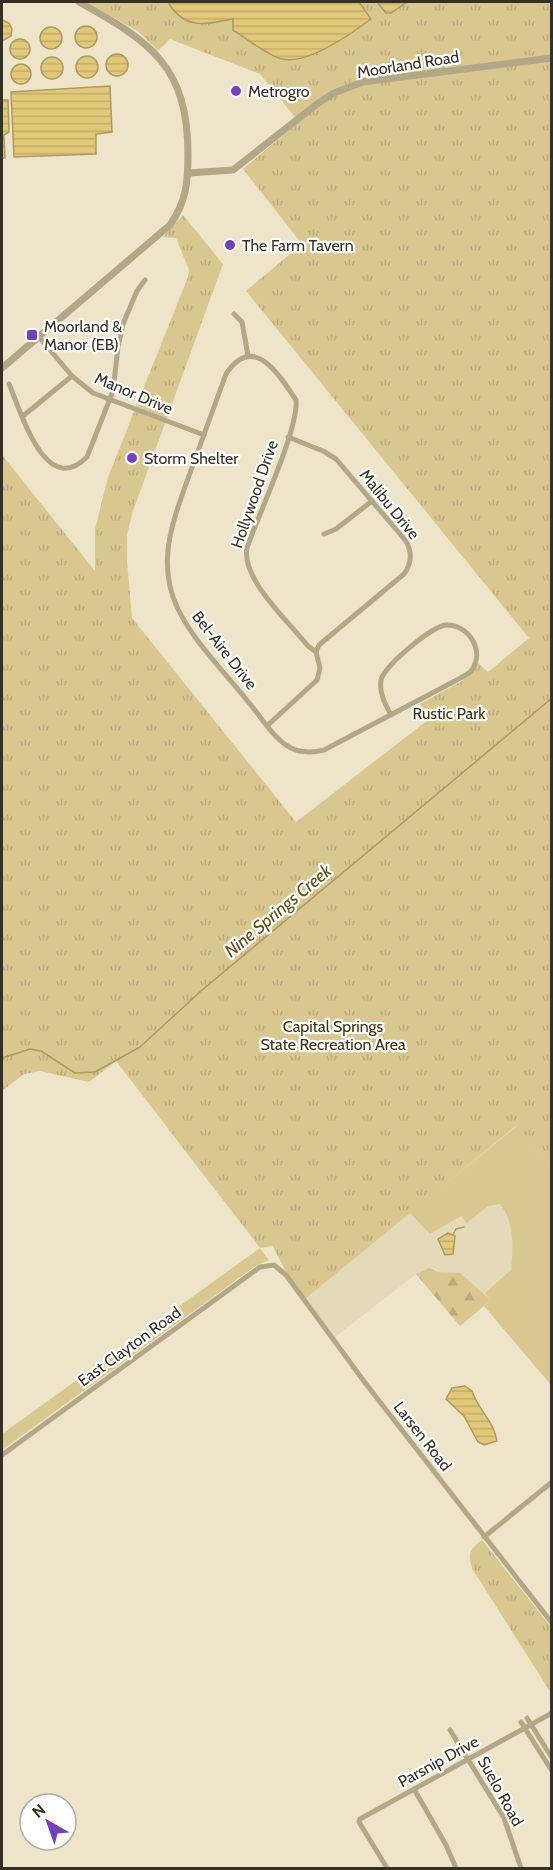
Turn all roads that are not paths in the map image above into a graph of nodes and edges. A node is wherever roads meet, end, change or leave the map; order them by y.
1 (79, 2) edge
2 (552, 58) edge
3 (188, 173) junction
4 (146, 280) dead end
5 (234, 314) dead end
6 (39, 337) junction
7 (248, 356) junction
8 (2, 368) edge
9 (72, 376) junction
10 (9, 384) dead end
11 (110, 400) junction
12 (23, 417) junction
13 (204, 435) junction
14 (288, 437) junction
15 (372, 501) junction
16 (324, 534) dead end
17 (316, 652) junction
18 (391, 715) junction
19 (268, 725) junction
20 (274, 1265) joint
21 (2, 1455) edge
22 (552, 1482) edge
23 (484, 1537) junction
24 (552, 1623) edge
25 (552, 1713) edge
26 (527, 1718) dead end
27 (521, 1722) dead end
28 (531, 1725) junction
29 (525, 1728) junction
30 (450, 1730) dead end
31 (552, 1758) edge
32 (468, 1759) junction
33 (552, 1771) edge
34 (414, 1789) junction
35 (387, 1869) edge
36 (456, 1869) edge
37 (521, 1869) edge

1 - 3 street
2 - 3 street, Moorland Road
3 - 6 street
4 - 11 street
5 - 7 street
6 - 8 street
6 - 9 street, Manor Drive
7 - 13 street, Bel-Aire Drive
7 - 14 street, Hollywood Drive
9 - 11 street, Manor Drive
9 - 12 street
10 - 12 street
11 - 12 street
11 - 13 street, Manor Drive
13 - 19 street, Bel-Aire Drive
14 - 15 street, Malibu Drive
14 - 17 street, Hollywood Drive
15 - 16 street
15 - 17 street, Malibu Drive
17 - 19 street
18 - 18 street, Bel-Aire Drive
18 - 19 street, Bel-Aire Drive
20 - 21 street, East Clayton Road
20 - 23 street, Larsen Road
22 - 23 street
23 - 24 street, Larsen Road
25 - 28 street, Parsnip Drive
26 - 28 street
27 - 29 street
28 - 29 street, Parsnip Drive
28 - 31 street
29 - 32 street, Parsnip Drive
29 - 33 street
30 - 32 street, Suelo Road
32 - 34 street, Parsnip Drive
32 - 37 street, Suelo Road
34 - 35 street, Parsnip Drive
34 - 36 street

